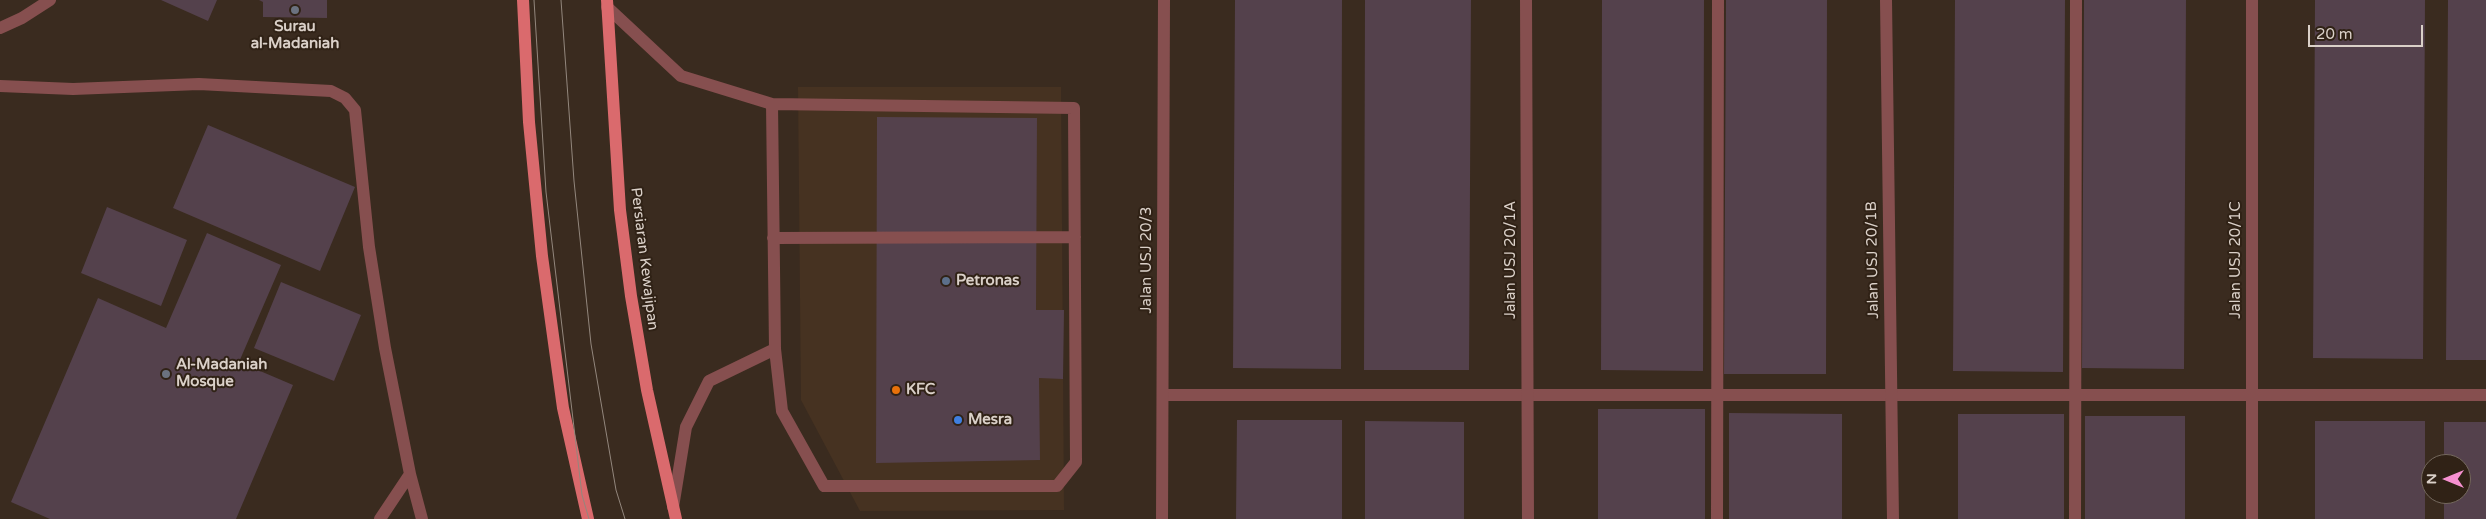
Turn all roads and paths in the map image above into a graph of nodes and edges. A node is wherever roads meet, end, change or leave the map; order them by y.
1 (50, 0) edge
2 (523, 0) edge
3 (1164, 0) edge
4 (1526, 0) edge
5 (1718, 0) edge
6 (1886, 0) edge
7 (2076, 0) edge
8 (2252, 0) edge
9 (607, 4) edge
10 (0, 28) edge
11 (0, 86) edge
12 (772, 104) junction
13 (1075, 236) junction
14 (773, 238) junction
15 (775, 349) junction
16 (1164, 395) junction
17 (1528, 395) junction
18 (1717, 395) junction
19 (1891, 395) junction
20 (2074, 395) junction
21 (2252, 395) junction
22 (2486, 395) edge
23 (410, 474) junction
24 (675, 514) edge
25 (380, 519) edge
26 (422, 519) edge
27 (588, 519) edge
28 (1162, 519) edge
29 (1528, 519) edge
30 (1717, 519) edge
31 (1893, 519) edge
32 (2075, 519) edge
33 (2252, 519) edge

1 - 10 street
2 - 27 main road
3 - 16 street, Jalan USJ 20/3
4 - 17 street, Jalan USJ 20/1A
5 - 18 street
6 - 19 street, Jalan USJ 20/1B
7 - 20 street
8 - 21 street, Jalan USJ 20/1C
9 - 12 street
9 - 24 main road, Persiaran Kewajipan
11 - 23 street
12 - 13 street
12 - 14 street
13 - 14 street
13 - 15 street
14 - 15 street
15 - 24 street
16 - 17 street
16 - 28 street, Jalan USJ 20/3
17 - 18 street
17 - 29 street, Jalan USJ 20/1A
18 - 19 street
18 - 30 street
19 - 20 street
19 - 31 street, Jalan USJ 20/1B
20 - 21 street
20 - 32 street
21 - 22 street
21 - 33 street, Jalan USJ 20/1C
23 - 25 street
23 - 26 street

